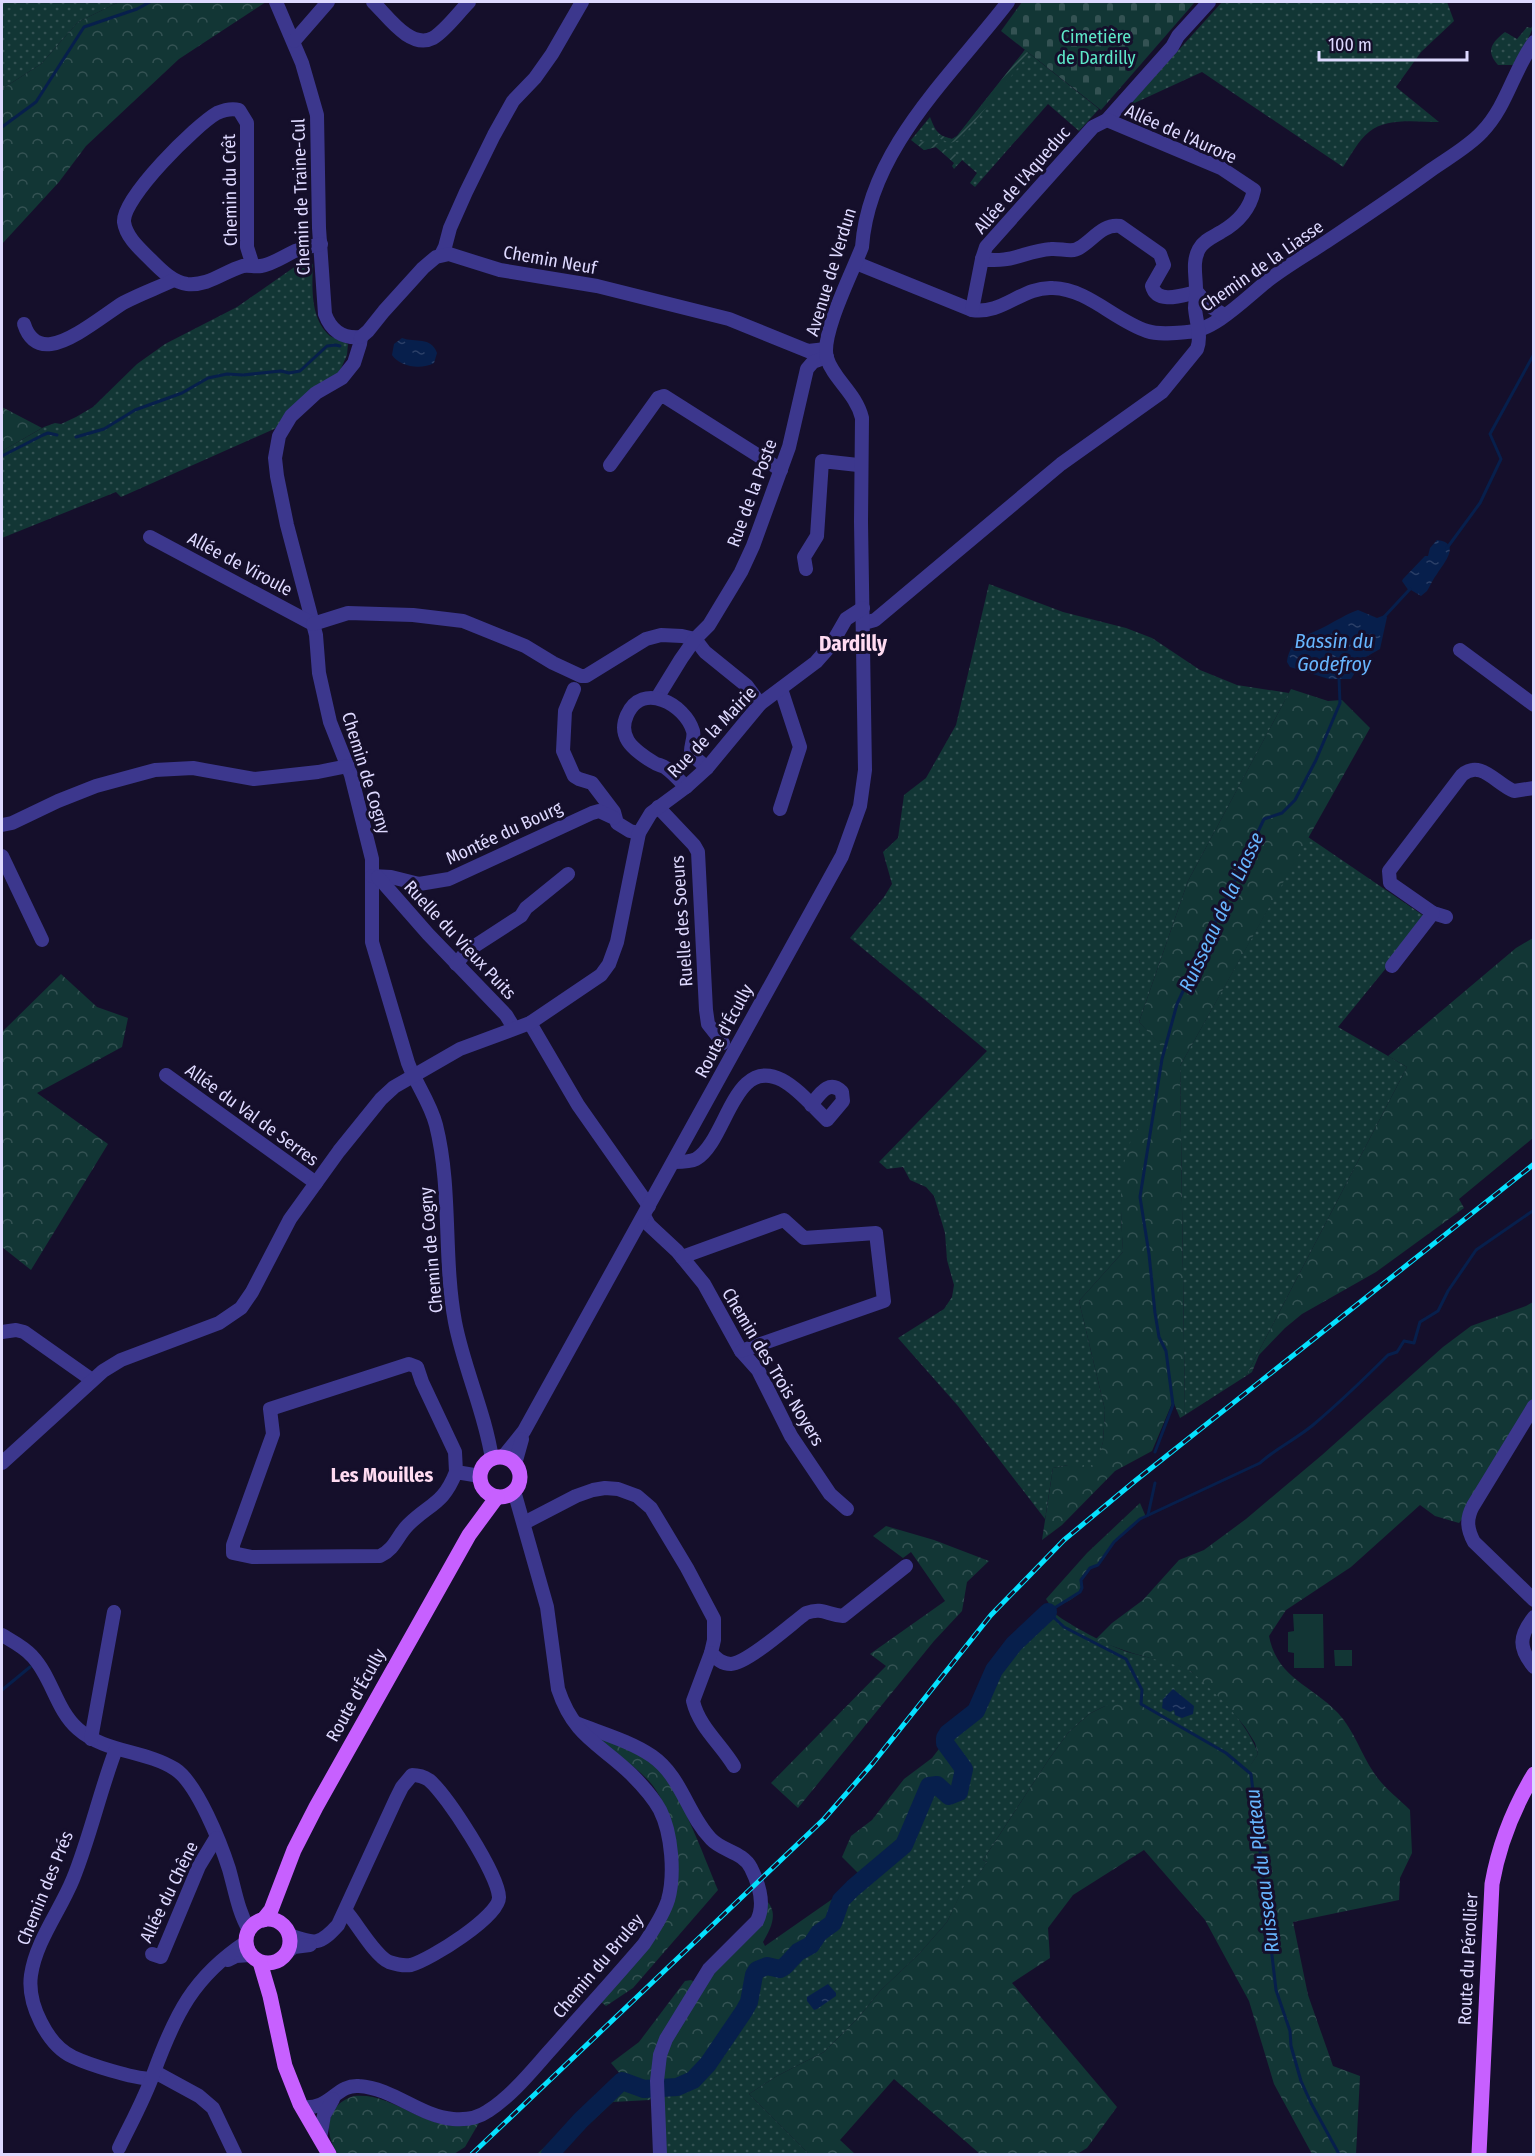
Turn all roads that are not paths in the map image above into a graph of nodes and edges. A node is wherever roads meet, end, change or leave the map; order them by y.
1 (276, 2) edge
2 (328, 2) edge
3 (373, 2) edge
4 (469, 2) edge
5 (582, 2) edge
6 (1008, 2) edge
7 (1209, 2) edge
8 (294, 41) junction
9 (1533, 42) edge
10 (1107, 120) junction
11 (321, 244) junction
12 (441, 255) junction
13 (982, 259) junction
14 (856, 263) junction
15 (253, 266) junction
16 (174, 280) junction
17 (1197, 292) junction
18 (972, 310) junction
19 (1224, 315) junction
20 (24, 324) dead end
21 (764, 332) junction
22 (1198, 332) junction
23 (361, 337) junction
24 (826, 353) junction
25 (813, 362) junction
26 (610, 465) dead end
27 (858, 465) dead end
28 (781, 470) junction
29 (150, 537) dead end
30 (806, 569) dead end
31 (863, 608) junction
32 (864, 623) junction
33 (313, 624) junction
34 (695, 639) junction
35 (1460, 650) dead end
36 (574, 689) dead end
37 (781, 689) junction
38 (657, 698) junction
39 (760, 704) junction
40 (1533, 705) edge
41 (348, 766) junction
42 (706, 768) junction
43 (686, 788) junction
44 (1533, 788) edge
45 (658, 807) junction
46 (780, 809) dead end
47 (614, 818) junction
48 (2, 825) edge
49 (639, 833) junction
50 (2, 856) edge
51 (568, 874) dead end
52 (375, 876) junction
53 (42, 940) dead end
54 (456, 964) junction
55 (1392, 966) dead end
56 (530, 1023) junction
57 (514, 1029) junction
58 (723, 1043) dead end
59 (166, 1075) dead end
60 (413, 1076) junction
61 (811, 1105) dead end
62 (674, 1162) junction
63 (315, 1184) junction
64 (647, 1211) junction
65 (682, 1257) junction
66 (2, 1332) edge
67 (741, 1351) junction
68 (92, 1380) junction
69 (1533, 1406) edge
70 (503, 1460) junction
71 (2, 1463) edge
72 (456, 1472) junction
73 (496, 1490) junction
74 (847, 1509) dead end
75 (523, 1520) junction
76 (906, 1566) dead end
77 (1533, 1600) edge
78 (114, 1612) dead end
79 (1533, 1617) edge
80 (2, 1635) edge
81 (711, 1653) junction
82 (1533, 1667) edge
83 (574, 1722) junction
84 (91, 1739) junction
85 (116, 1749) junction
86 (734, 1766) dead end
87 (1533, 1774) edge
88 (216, 1838) junction
89 (285, 1877) junction
90 (345, 1910) junction
91 (287, 1931) junction
92 (254, 1939) junction
93 (318, 1942) junction
94 (152, 1954) dead end
95 (284, 1956) junction
96 (270, 1996) junction
97 (153, 2075) junction
98 (336, 2095) junction
99 (302, 2107) junction
100 (320, 2138) junction
101 (119, 2148) dead end
102 (235, 2154) edge
103 (329, 2154) edge
104 (660, 2154) edge
105 (1479, 2154) edge

1 - 8 street, Chemin de Traine-Cul
2 - 8 street
3 - 4 street
5 - 12 street
6 - 14 street, Avenue de Verdun
7 - 10 street, Allée de l'Aqueduc
8 - 11 street, Chemin de Traine-Cul
9 - 19 street, Chemin de la Liasse
10 - 13 street, Allée de l'Aqueduc
10 - 17 street, Allée de l'Aurore
11 - 15 street, Chemin du Crêt
11 - 23 street, Chemin de Traine-Cul
12 - 21 street, Chemin Neuf
12 - 23 street
13 - 17 street
13 - 18 street, Allée de l'Aqueduc
14 - 18 street
14 - 24 street, Avenue de Verdun
15 - 16 street, Chemin du Crêt
15 - 16 street, Chemin du Crêt
16 - 20 street, Chemin du Crêt
17 - 19 street
17 - 22 street, Allée de l'Aurore
18 - 22 street
19 - 22 street, Chemin de la Liasse
21 - 24 street, Chemin Neuf
21 - 25 street, Chemin Neuf
22 - 32 street, Chemin de la Liasse
23 - 33 street, Chemin de Cogny
24 - 25 street
24 - 31 street, Avenue de Verdun
25 - 28 street, Rue de la Poste
26 - 28 street
27 - 30 street
28 - 34 street, Rue de la Poste
29 - 33 street, Allée de Viroule
31 - 32 street, Avenue de Verdun
31 - 37 street, Rue de la Mairie
32 - 62 street, Route d'Écully
33 - 34 street
33 - 41 street, Chemin de Cogny
34 - 38 street, Rue de la Poste
34 - 39 street
35 - 40 street
36 - 47 street
37 - 39 street, Rue de la Mairie
37 - 46 street
38 - 42 street
38 - 43 street
39 - 42 street, Rue de la Mairie
41 - 48 street
41 - 52 street, Chemin de Cogny
42 - 43 street, Rue de la Mairie
43 - 45 street, Rue de la Mairie
44 - 55 street
45 - 49 street, Rue de la Mairie
45 - 58 street, Ruelle des Soeurs
47 - 49 street
47 - 52 street, Montée du Bourg
49 - 56 street
50 - 53 street
51 - 54 street
52 - 54 street, Ruelle du Vieux Puits
52 - 60 street, Chemin de Cogny
54 - 57 street, Ruelle du Vieux Puits
56 - 57 street
56 - 64 street, Chemin des Trois Noyers
57 - 60 street
59 - 63 street, Allée du Val de Serres
60 - 63 street
60 - 70 street, Chemin de Cogny
61 - 62 street
62 - 64 street, Route d'Écully
63 - 68 street
64 - 65 street, Chemin des Trois Noyers
64 - 70 street, Route d'Écully
65 - 67 street, Chemin des Trois Noyers
65 - 67 street
66 - 68 street
67 - 74 street, Chemin des Trois Noyers
68 - 71 street
69 - 77 street
70 - 73 main road
70 - 73 main road
72 - 72 street
72 - 73 street
73 - 75 street
73 - 89 main road, Route d'Écully
75 - 81 street
75 - 83 street, Chemin du Bruley
76 - 81 street
78 - 84 street
79 - 82 street
80 - 84 street
81 - 86 street
83 - 98 street, Chemin du Bruley
83 - 104 street
84 - 85 street
85 - 88 street
85 - 97 street, Chemin des Prés
87 - 105 main road, Route du Pérollier
88 - 92 street
88 - 94 street, Allée du Chêne
89 - 91 main road, Route d'Écully
89 - 92 main road, Route d'Écully
90 - 90 street
90 - 93 street
91 - 92 main road
91 - 93 street
91 - 95 main road, Route d'Écully
92 - 95 main road
92 - 96 main road
92 - 97 street
93 - 95 street
95 - 96 main road
96 - 99 main road
97 - 101 street
97 - 102 street, Chemin des Prés
98 - 99 street, Chemin du Bruley
98 - 100 street
99 - 100 main road
100 - 103 main road

